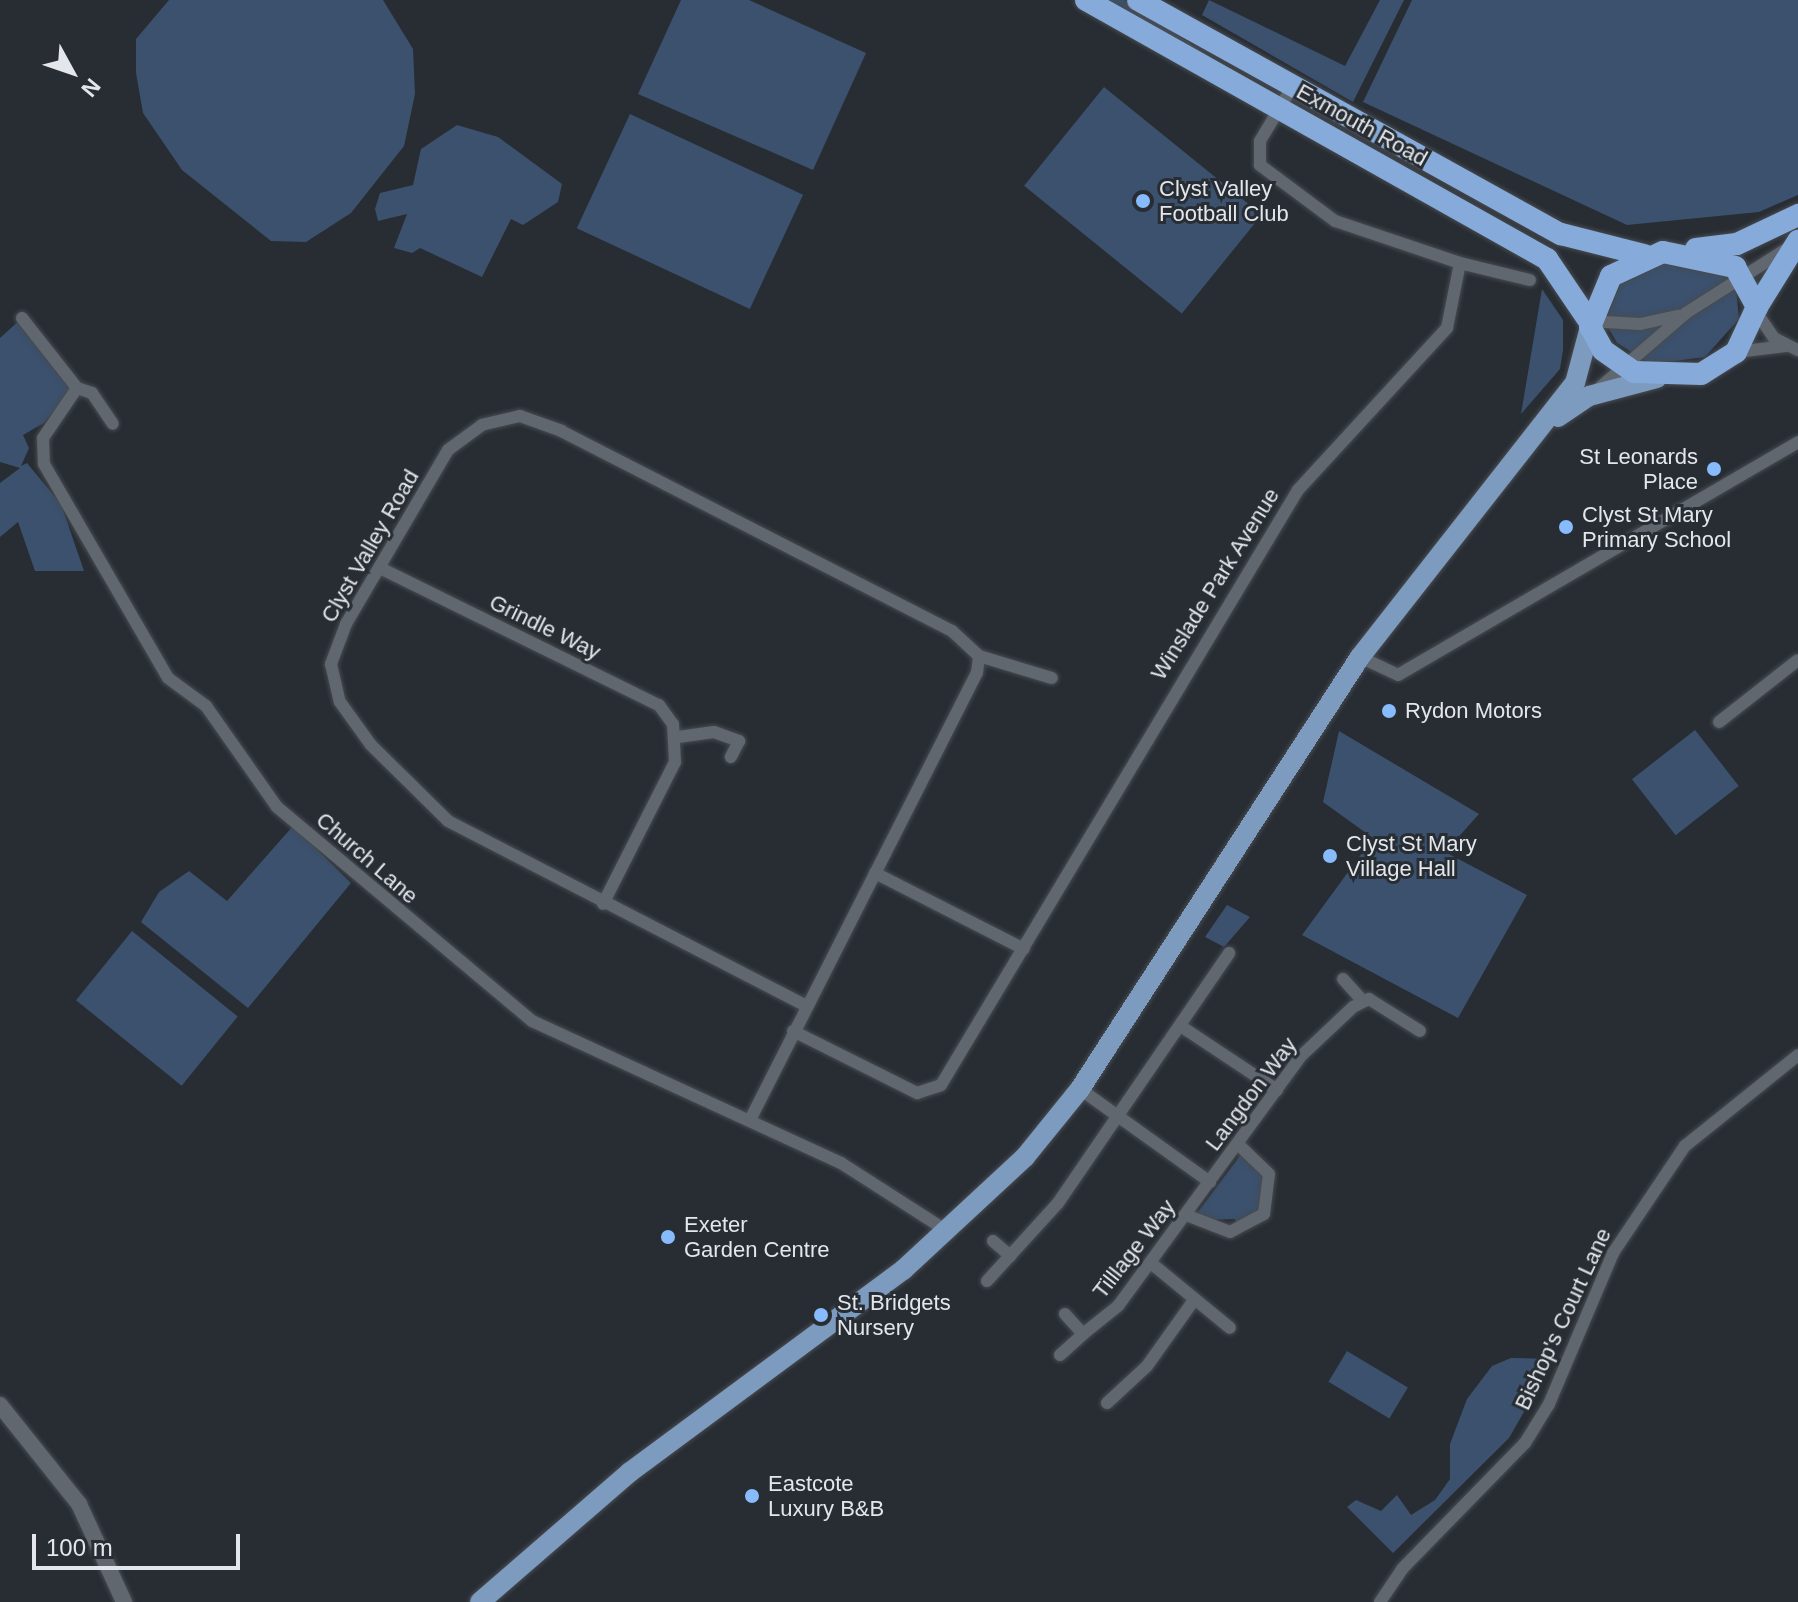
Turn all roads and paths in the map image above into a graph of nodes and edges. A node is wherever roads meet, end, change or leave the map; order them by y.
1 (1086, 0) edge
2 (1138, 0) edge
3 (1292, 87) junction
4 (1280, 110) junction
5 (1798, 215) edge
6 (1796, 242) edge
7 (1678, 251) junction
8 (1644, 255) junction
9 (1460, 263) junction
10 (1741, 275) junction
11 (1530, 280) dead end
12 (1757, 310) junction
13 (1686, 313) junction
14 (22, 318) dead end
15 (1590, 324) junction
16 (1792, 348) edge
17 (1736, 352) junction
18 (1624, 368) junction
19 (1661, 377) junction
20 (77, 388) junction
21 (1589, 396) junction
22 (113, 424) dead end
23 (1545, 427) junction
24 (1798, 442) edge
25 (380, 568) junction
26 (979, 656) junction
27 (1360, 657) junction
28 (1798, 660) edge
29 (1052, 678) dead end
30 (1742, 704) junction
31 (1751, 715) dead end
32 (1719, 722) dead end
33 (678, 737) junction
34 (731, 757) dead end
35 (875, 873) junction
36 (603, 904) junction
37 (1024, 949) junction
38 (1229, 953) dead end
39 (1343, 979) dead end
40 (1362, 1000) junction
41 (805, 1005) junction
42 (1182, 1027) junction
43 (793, 1031) junction
44 (1420, 1031) dead end
45 (1798, 1055) edge
46 (1080, 1089) junction
47 (1277, 1090) junction
48 (751, 1118) junction
49 (1117, 1118) junction
50 (1239, 1145) junction
51 (1210, 1182) junction
52 (1186, 1215) junction
53 (947, 1231) junction
54 (993, 1241) dead end
55 (1010, 1256) junction
56 (1151, 1263) junction
57 (987, 1281) dead end
58 (1194, 1300) junction
59 (1065, 1314) dead end
60 (1230, 1328) dead end
61 (1083, 1334) junction
62 (1060, 1355) dead end
63 (1107, 1403) dead end
64 (0, 1405) edge
65 (124, 1602) edge
66 (480, 1602) edge
67 (1380, 1602) edge

1 - 4 highway, Exmouth Road
2 - 3 highway, Exmouth Road
3 - 4 street
3 - 8 highway, Exmouth Road
4 - 9 street
4 - 15 highway, Exmouth Road
5 - 7 highway
6 - 10 street
6 - 12 highway
7 - 8 highway
7 - 10 highway
8 - 15 highway
9 - 11 street
9 - 37 street, Winslade Park Avenue
10 - 12 highway
10 - 13 street
12 - 16 street
12 - 17 highway
13 - 15 street
13 - 18 street
14 - 20 street
15 - 18 highway, Exmouth Road
15 - 23 main road
16 - 17 street
17 - 19 highway
18 - 19 highway
18 - 21 street
19 - 21 main road
20 - 22 street
20 - 48 street, Church Lane
21 - 23 main road
23 - 27 main road
24 - 27 street
25 - 26 street, Clyst Valley Road
25 - 33 street, Grindle Way
25 - 36 street, Clyst Valley Road
26 - 29 street, Clyst Valley Road
26 - 35 street
27 - 46 main road
28 - 30 street
30 - 31 street
30 - 32 street
33 - 34 street
33 - 36 street
35 - 37 street
35 - 41 street
36 - 41 street, Clyst Valley Road
37 - 43 street, Winslade Park Avenue
38 - 42 street
39 - 40 street
40 - 44 street
40 - 47 street, Langdon Way
41 - 43 street
42 - 47 street
42 - 49 street
43 - 48 street
45 - 67 street, Bishop's Court Lane
46 - 49 street
46 - 53 main road
47 - 50 street, Langdon Way
48 - 53 street, Church Lane
49 - 51 street
49 - 55 street
50 - 51 street, Langdon Way
50 - 52 street
51 - 52 street, Tilllage Way
52 - 56 street, Tilllage Way
53 - 66 main road
54 - 55 street
55 - 57 street
56 - 58 street
56 - 61 street, Tilllage Way
58 - 60 street
58 - 63 street
59 - 61 street
61 - 62 street, Tilllage Way
64 - 65 street

